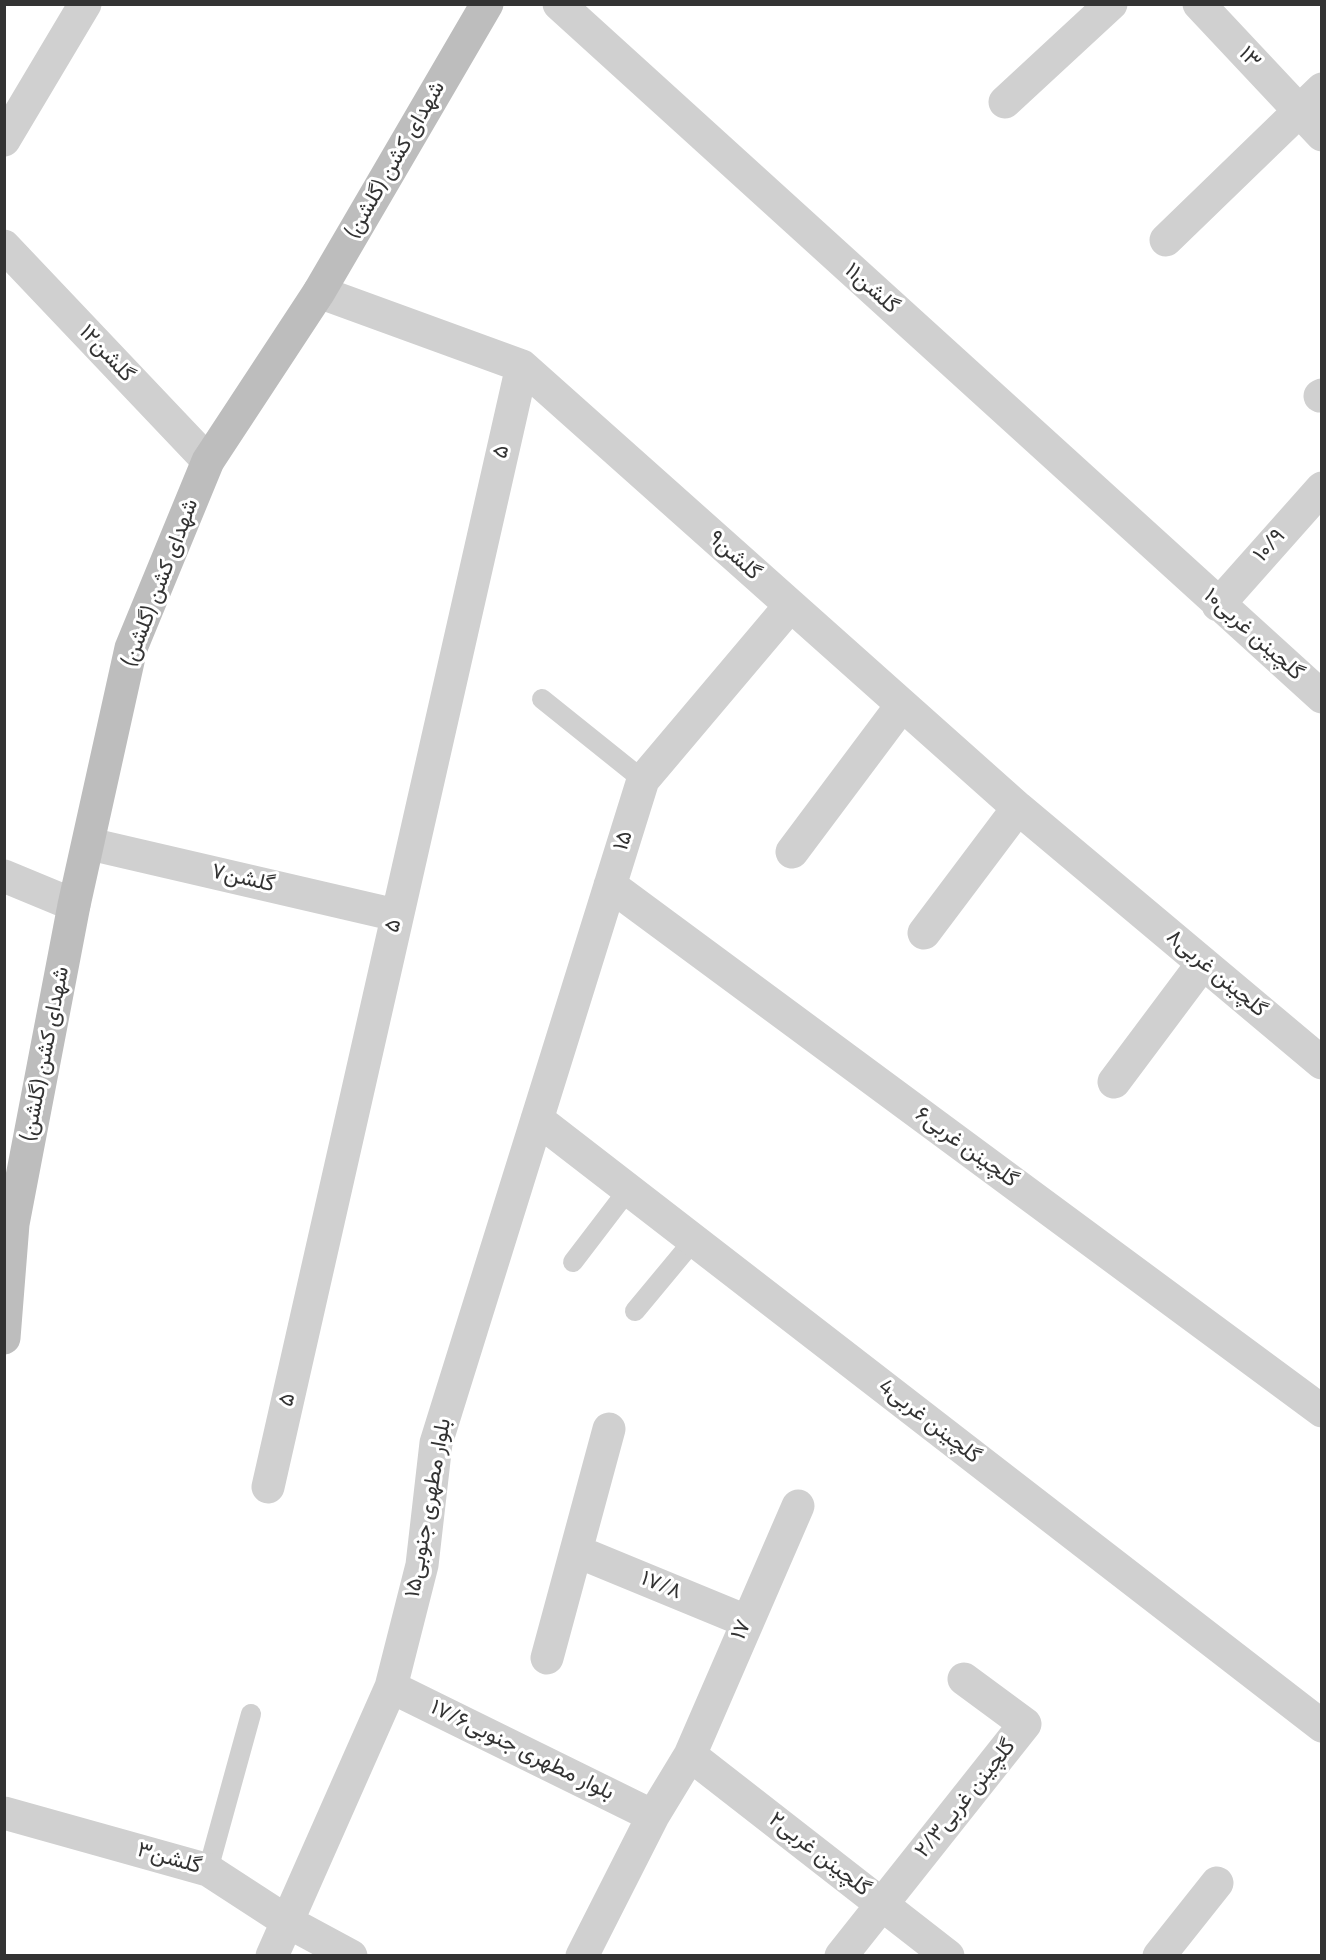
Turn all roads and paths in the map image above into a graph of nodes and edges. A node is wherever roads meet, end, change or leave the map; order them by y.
1 (85, 4) edge
2 (487, 4) edge
3 (559, 4) edge
4 (1111, 4) edge
5 (1199, 4) edge
6 (1310, 100) edge
7 (1005, 102) dead end
8 (1322, 135) edge
9 (4, 140) edge
10 (1167, 240) dead end
11 (4, 246) edge
12 (319, 292) junction
13 (522, 366) junction
14 (208, 461) junction
15 (1322, 488) edge
16 (1184, 573) joint
17 (1218, 605) junction
18 (790, 606) junction
19 (1322, 698) edge
20 (542, 699) dead end
21 (902, 705) junction
22 (643, 780) junction
23 (1018, 808) junction
24 (90, 844) junction
25 (792, 852) dead end
26 (4, 876) edge
27 (610, 885) junction
28 (1111, 886) joint
29 (74, 905) junction
30 (396, 915) junction
31 (924, 933) dead end
32 (1203, 963) junction
33 (1322, 1063) edge
34 (1114, 1082) dead end
35 (537, 1119) junction
36 (628, 1190) junction
37 (694, 1240) junction
38 (573, 1262) dead end
39 (635, 1311) dead end
40 (4, 1338) edge
41 (1322, 1411) edge
42 (609, 1429) dead end
43 (268, 1487) dead end
44 (798, 1506) dead end
45 (576, 1551) junction
46 (746, 1621) junction
47 (547, 1658) dead end
48 (964, 1680) dead end
49 (391, 1687) junction
50 (251, 1714) dead end
51 (1322, 1726) edge
52 (690, 1755) junction
53 (4, 1813) edge
54 (653, 1816) junction
55 (208, 1870) junction
56 (1217, 1883) dead end
57 (881, 1904) junction
58 (288, 1922) junction
59 (272, 1956) edge
60 (351, 1956) edge
61 (582, 1956) edge
62 (841, 1956) edge
63 (948, 1956) edge
64 (1159, 1956) edge

1 - 9 street
2 - 12 street, شهدای کشن (گلشن)
3 - 16 street, گلشن۱۱
4 - 7 street
5 - 6 street, ۱۳
6 - 8 street, ۱۳
6 - 10 street
11 - 14 street, گلشن۱۲
12 - 13 street, گلشن۹
12 - 14 street, شهدای کشن (گلشن)
13 - 18 street, گلشن۹
13 - 30 street, ۵
14 - 24 street, شهدای کشن (گلشن)
15 - 17 street, ۱۰/۹
16 - 17 street, گلچینن غربی۱۰
17 - 19 street, گلچینن غربی۱۰
18 - 21 street, گلشن۹
18 - 22 street, ۱۵
20 - 22 lane
21 - 23 street, گلشن۹
21 - 25 street
22 - 27 street, ۱۵
23 - 28 street, گلشن۹
23 - 31 street
24 - 29 street, شهدای کشن (گلشن)
24 - 30 street, گلشن۷
26 - 29 street
27 - 35 street, ۱۵
27 - 41 street, گلچینن غربی۶
28 - 32 street, گلچینن غربی۸
29 - 40 street, شهدای کشن (گلشن)
30 - 43 street, ۵
32 - 33 street, گلچینن غربی۸
32 - 34 street
35 - 36 street, 4گلچینن غربی
35 - 49 street, بلوار مطهری جنوبی۱۵
36 - 37 street, 4گلچینن غربی
36 - 38 lane
37 - 39 lane
37 - 51 street, 4گلچینن غربی
42 - 45 street
44 - 46 street, ۱۷
45 - 46 street, ۱۷/۸
45 - 47 street
46 - 52 street, ۱۷
48 - 57 street, گلچینن غربی۲/۳
49 - 54 street, بلوار مطهری جنوبی۱۷/۶
49 - 58 street, بلوار مطهری جنوبی۱۵
50 - 55 lane
52 - 54 street, ۱۷
52 - 57 street, گلچینن غربی۲
53 - 55 street, گلشن۳
54 - 61 street, ۱۷
55 - 58 street, گلشن۳
56 - 64 street
57 - 62 street
57 - 63 street, گلچینن غربی۲
58 - 59 street, بلوار مطهری جنوبی۱۵
58 - 60 street, گلشن۳

